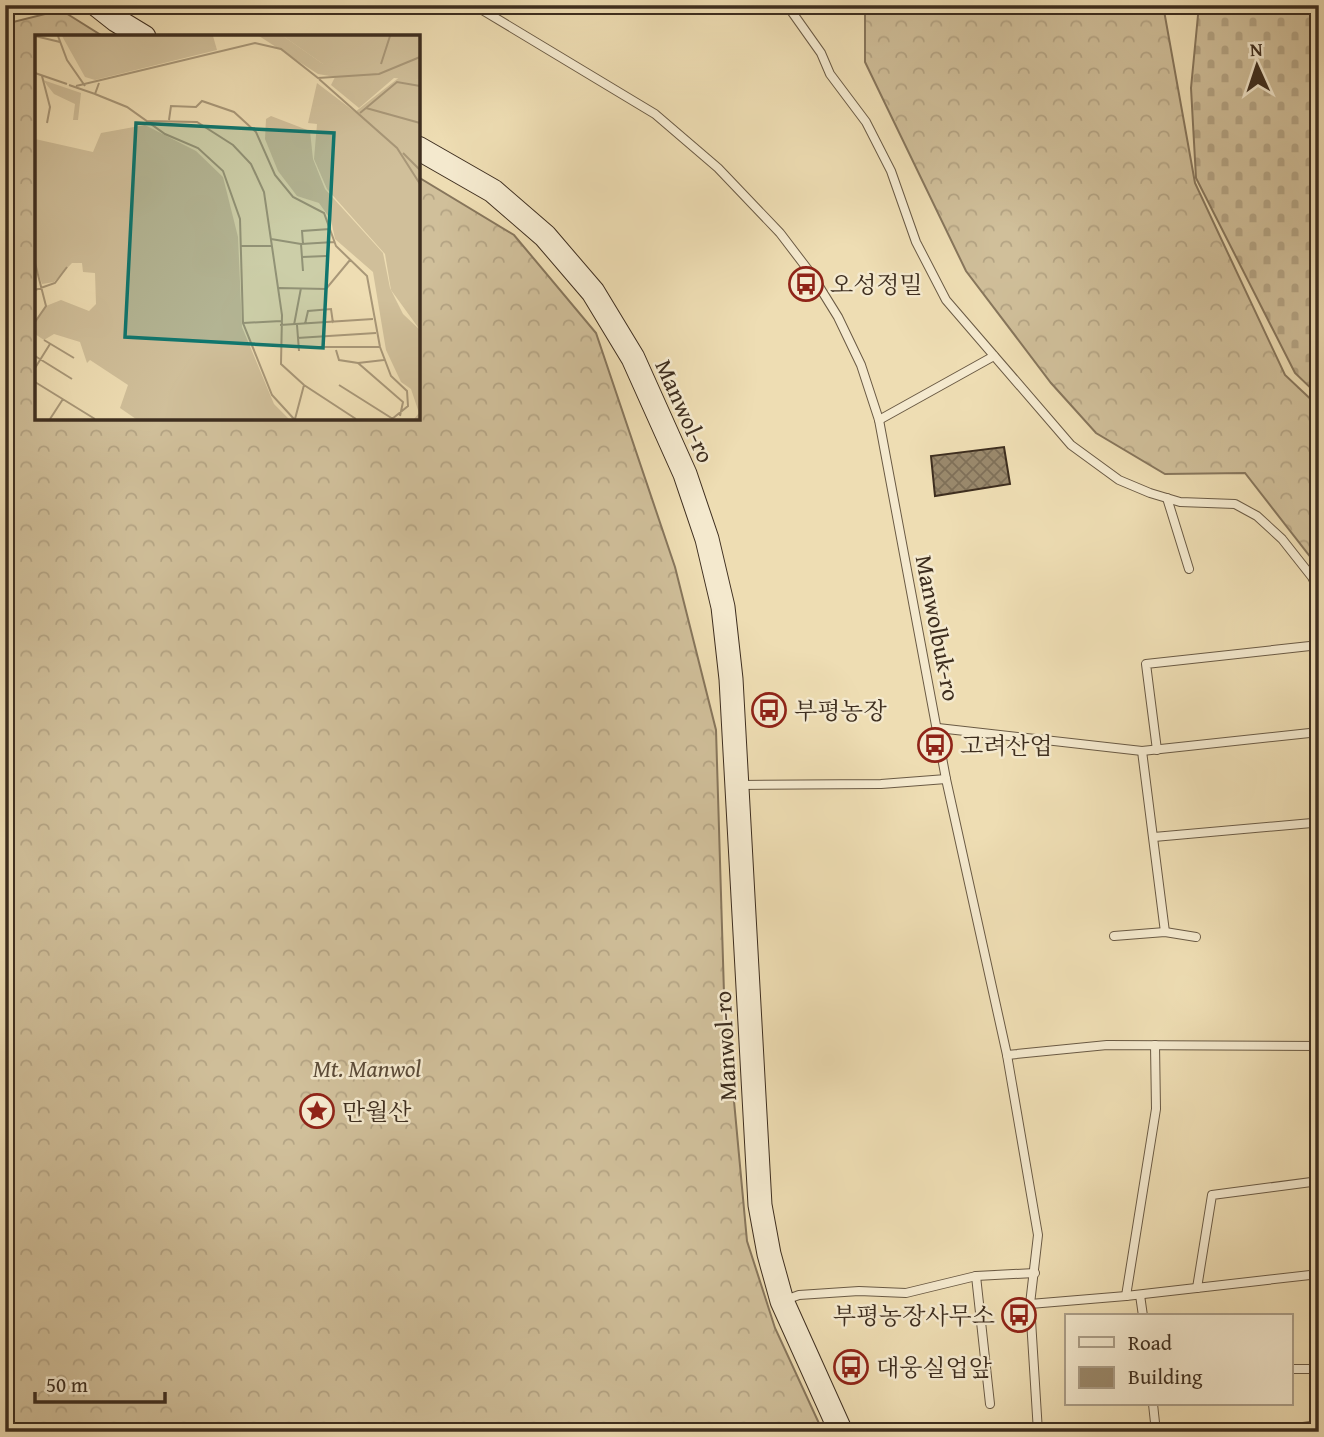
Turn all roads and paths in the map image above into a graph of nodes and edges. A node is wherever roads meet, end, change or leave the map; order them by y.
1 (97, 5) edge
2 (474, 5) edge
3 (787, 5) edge
4 (141, 35) edge
5 (420, 149) edge
6 (993, 356) junction
7 (879, 420) junction
8 (1167, 498) junction
9 (1189, 569) dead end
10 (1319, 591) edge
11 (1319, 645) edge
12 (938, 728) junction
13 (1319, 732) edge
14 (1157, 750) junction
15 (1142, 751) junction
16 (946, 779) junction
17 (737, 785) junction
18 (1312, 823) dead end
19 (1154, 837) junction
20 (1165, 932) junction
21 (1114, 936) dead end
22 (1196, 937) dead end
23 (1155, 1045) junction
24 (1319, 1046) edge
25 (1007, 1055) junction
26 (1319, 1181) edge
27 (1035, 1273) junction
28 (1319, 1273) edge
29 (976, 1276) junction
30 (1198, 1288) junction
31 (1140, 1295) junction
32 (1126, 1296) junction
33 (782, 1301) junction
34 (1030, 1304) junction
35 (1143, 1314) edge
36 (1292, 1369) edge
37 (1319, 1369) edge
38 (989, 1404) dead end
39 (1153, 1406) edge
40 (1319, 1425) edge
41 (841, 1432) edge
42 (1038, 1432) edge
43 (1156, 1432) edge
44 (1261, 1432) edge

1 - 4 street
2 - 7 lane, Manwolbuk-ro
3 - 6 lane
5 - 17 street, Manwol-ro
6 - 7 lane
6 - 8 lane
7 - 12 lane, Manwolbuk-ro
8 - 9 lane
8 - 10 lane
11 - 14 lane
12 - 15 lane
12 - 16 lane, Manwolbuk-ro
13 - 14 lane
14 - 15 lane
15 - 19 lane
16 - 17 lane
16 - 25 lane, Manwolbuk-ro
17 - 33 street, Manwol-ro
18 - 19 lane
19 - 20 lane
20 - 21 lane
20 - 22 lane
23 - 24 lane
23 - 25 lane
23 - 32 lane
25 - 27 lane, Manwolbuk-ro
26 - 30 lane
27 - 29 lane
27 - 34 lane, Manwolbuk-ro
28 - 30 lane
29 - 33 lane
29 - 38 lane
30 - 31 lane
31 - 32 lane
31 - 35 lane
32 - 34 lane
33 - 41 street, Manwol-ro
34 - 42 lane, Manwolbuk-ro
36 - 37 lane
39 - 43 lane
40 - 44 lane

